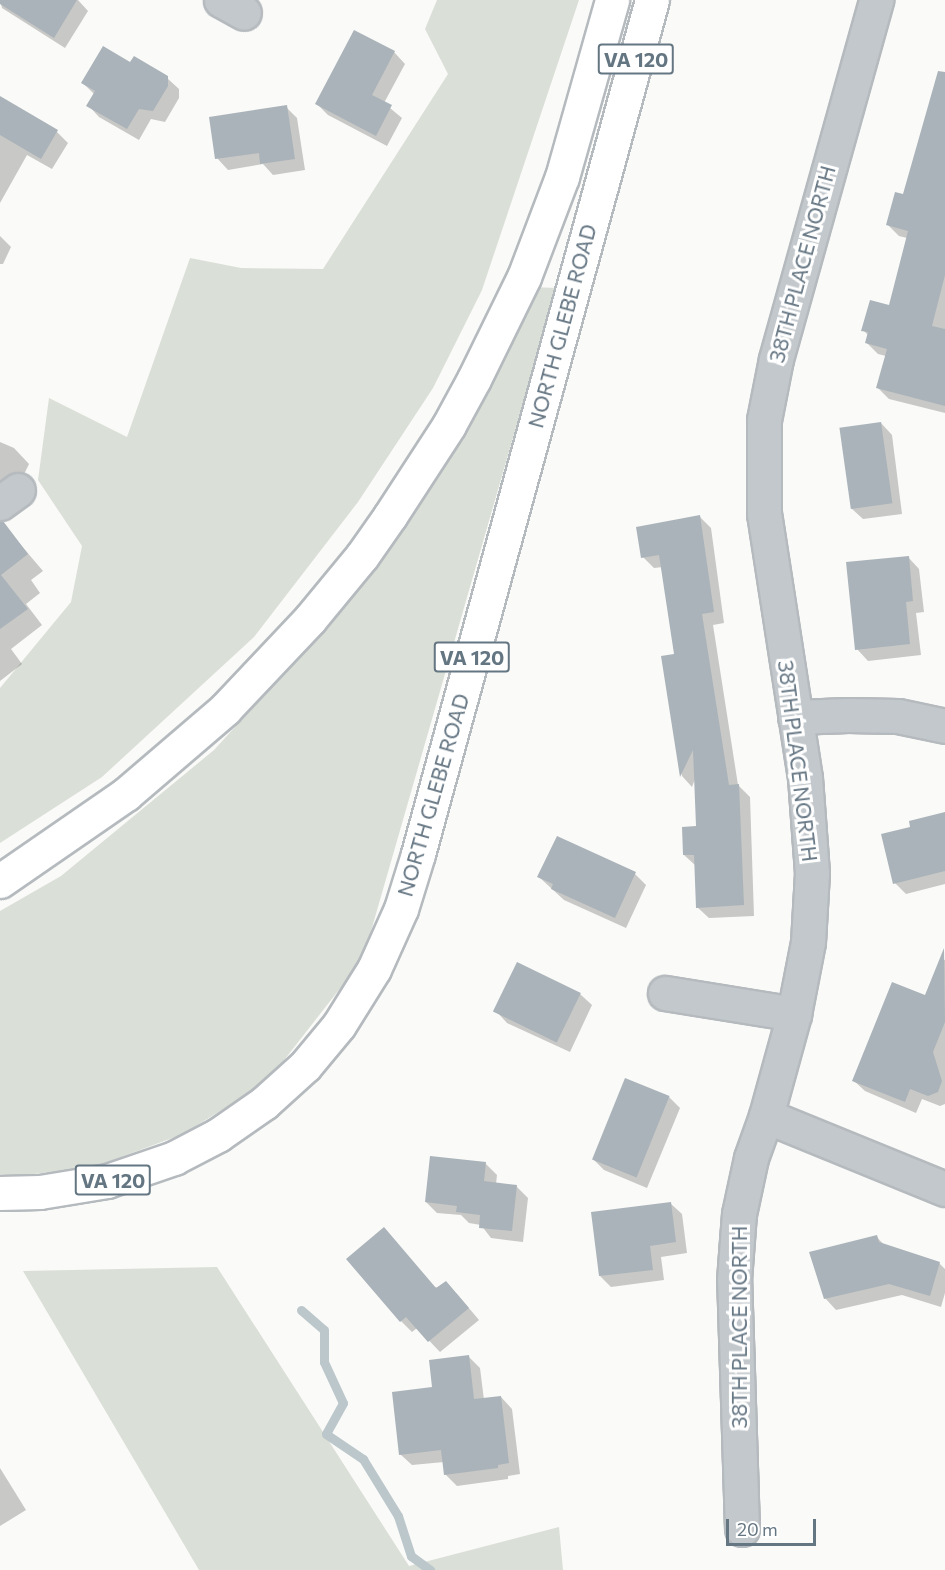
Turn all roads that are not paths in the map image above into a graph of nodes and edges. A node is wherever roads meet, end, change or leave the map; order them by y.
1 (612, 0) edge
2 (652, 0) edge
3 (876, 0) edge
4 (795, 717) junction
5 (945, 726) edge
6 (0, 881) edge
7 (665, 993) dead end
8 (794, 1014) junction
9 (766, 1116) junction
10 (945, 1189) edge
11 (0, 1193) edge
12 (741, 1529) dead end

1 - 6 main road, NORTH GLEBE ROAD / VA 120
2 - 11 main road, NORTH GLEBE ROAD / VA 120
3 - 4 street, 38TH PLACE NORTH
4 - 5 street
4 - 8 street, 38TH PLACE NORTH
7 - 8 street
8 - 9 street, 38TH PLACE NORTH
9 - 10 street
9 - 12 street, 38TH PLACE NORTH

